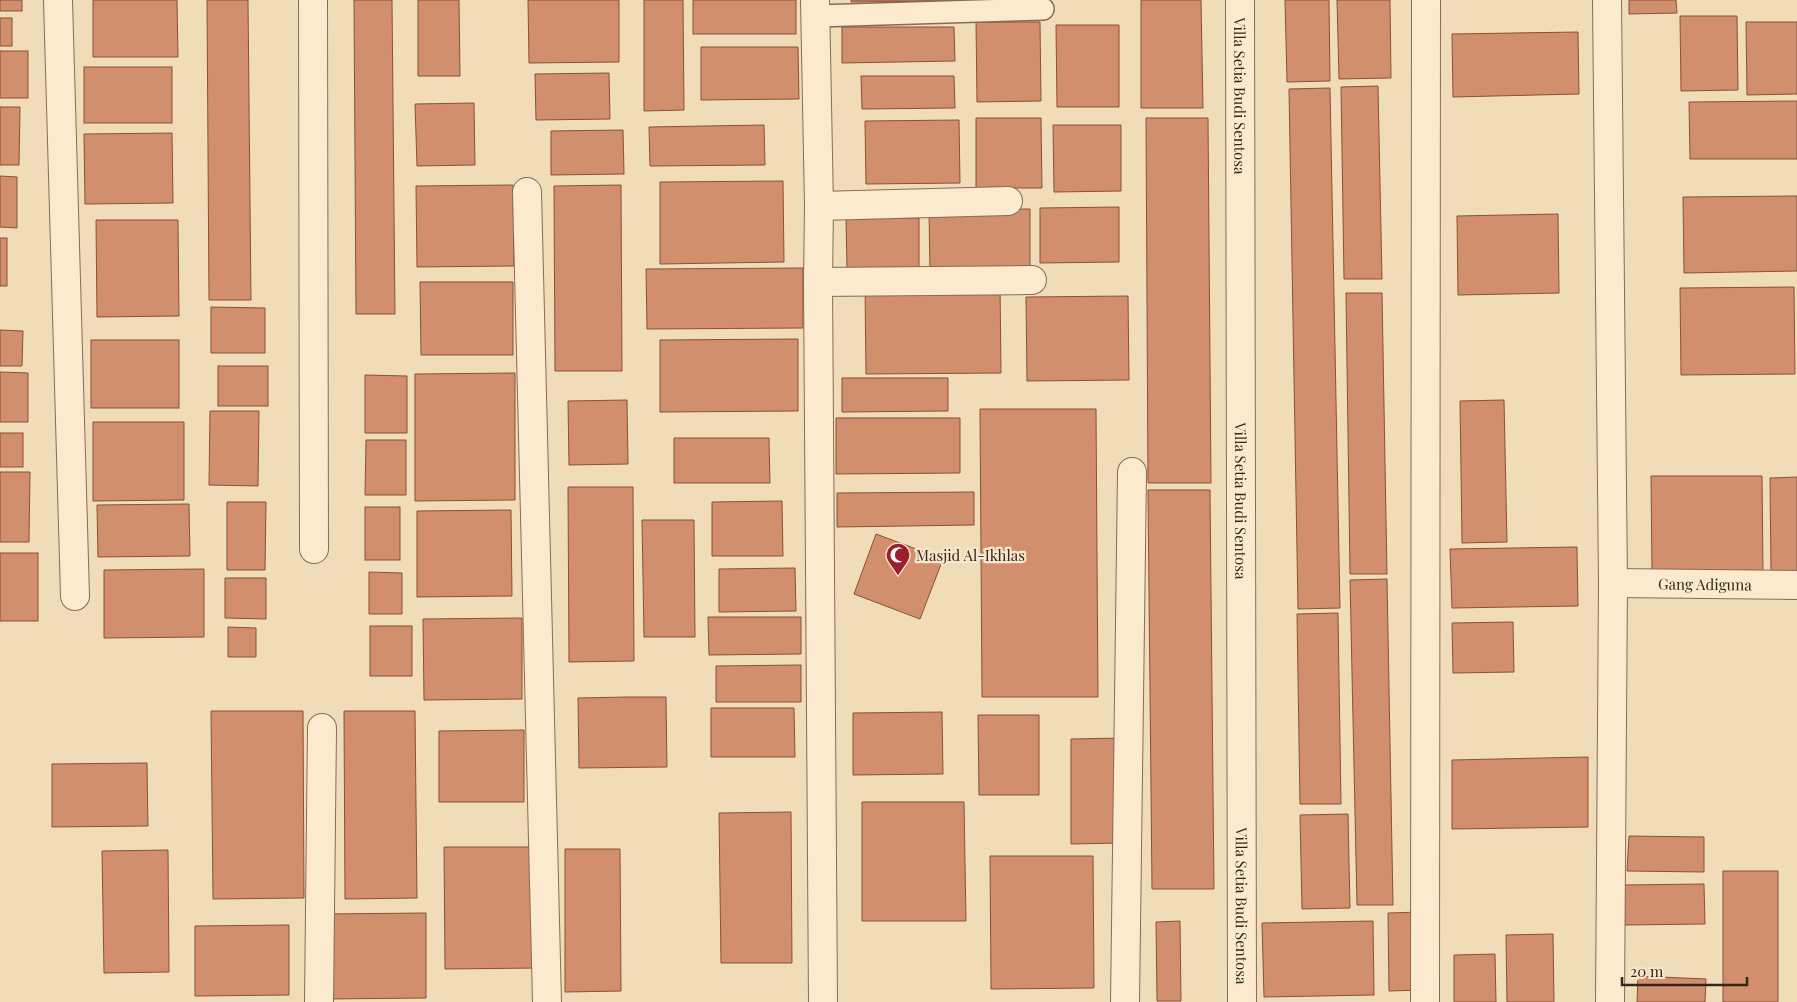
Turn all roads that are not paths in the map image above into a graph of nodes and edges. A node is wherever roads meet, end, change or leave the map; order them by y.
1 (58, 0) edge
2 (314, 0) edge
3 (1240, 0) edge
4 (1426, 0) edge
5 (1607, 0) edge
6 (816, 8) edge
7 (1043, 9) dead end
8 (527, 192) dead end
9 (1008, 201) dead end
10 (819, 206) junction
11 (1032, 280) dead end
12 (818, 282) junction
13 (1132, 472) dead end
14 (314, 549) dead end
15 (1613, 583) junction
16 (1797, 586) edge
17 (75, 596) dead end
18 (322, 728) dead end
19 (319, 1002) edge
20 (547, 1002) edge
21 (823, 1002) edge
22 (1125, 1002) edge
23 (1242, 1002) edge
24 (1425, 1002) edge
25 (1610, 1002) edge

1 - 17 street
2 - 14 street
3 - 23 street, Villa Setia Budi Sentosa
4 - 24 street
5 - 15 street
6 - 7 lane
6 - 10 street
8 - 20 street
9 - 10 street
10 - 12 street
11 - 12 street
12 - 21 street
13 - 22 street
15 - 16 street, Gang Adiguna
15 - 25 street
18 - 19 street

